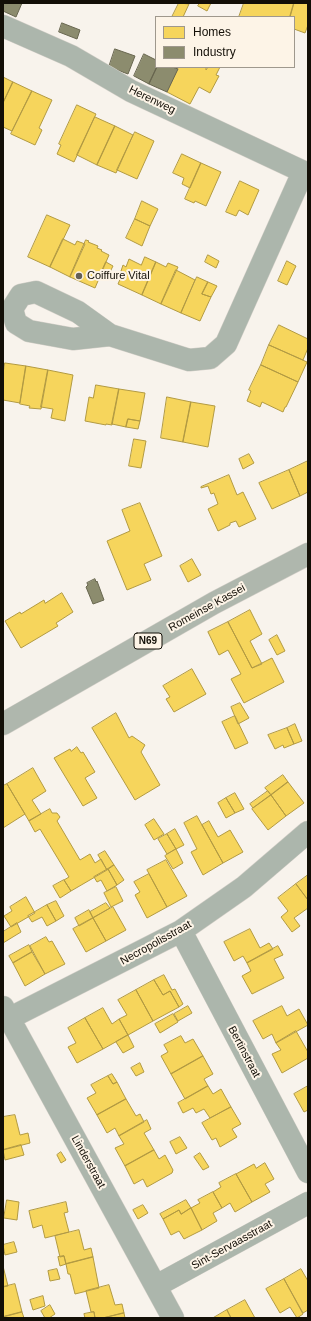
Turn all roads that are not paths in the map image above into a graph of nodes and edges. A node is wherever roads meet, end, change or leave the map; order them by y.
1 (3, 26) edge
2 (306, 173) edge
3 (110, 335) dead end
4 (308, 554) edge
5 (3, 724) edge
6 (308, 832) edge
7 (181, 931) junction
8 (6, 1013) edge
9 (308, 1172) edge
10 (308, 1203) edge
11 (156, 1286) junction
12 (173, 1318) edge

1 - 2 street, Herenweg
2 - 3 street, Herenweg
4 - 5 main road, Romeinse Kassei / N69
6 - 7 street, Necropolisstraat
7 - 8 street, Necropolisstraat
7 - 9 street, Bertinstraat
8 - 11 street, Linderstraat
10 - 11 street, Sint-Servaasstraat
11 - 12 street, Linderstraat

